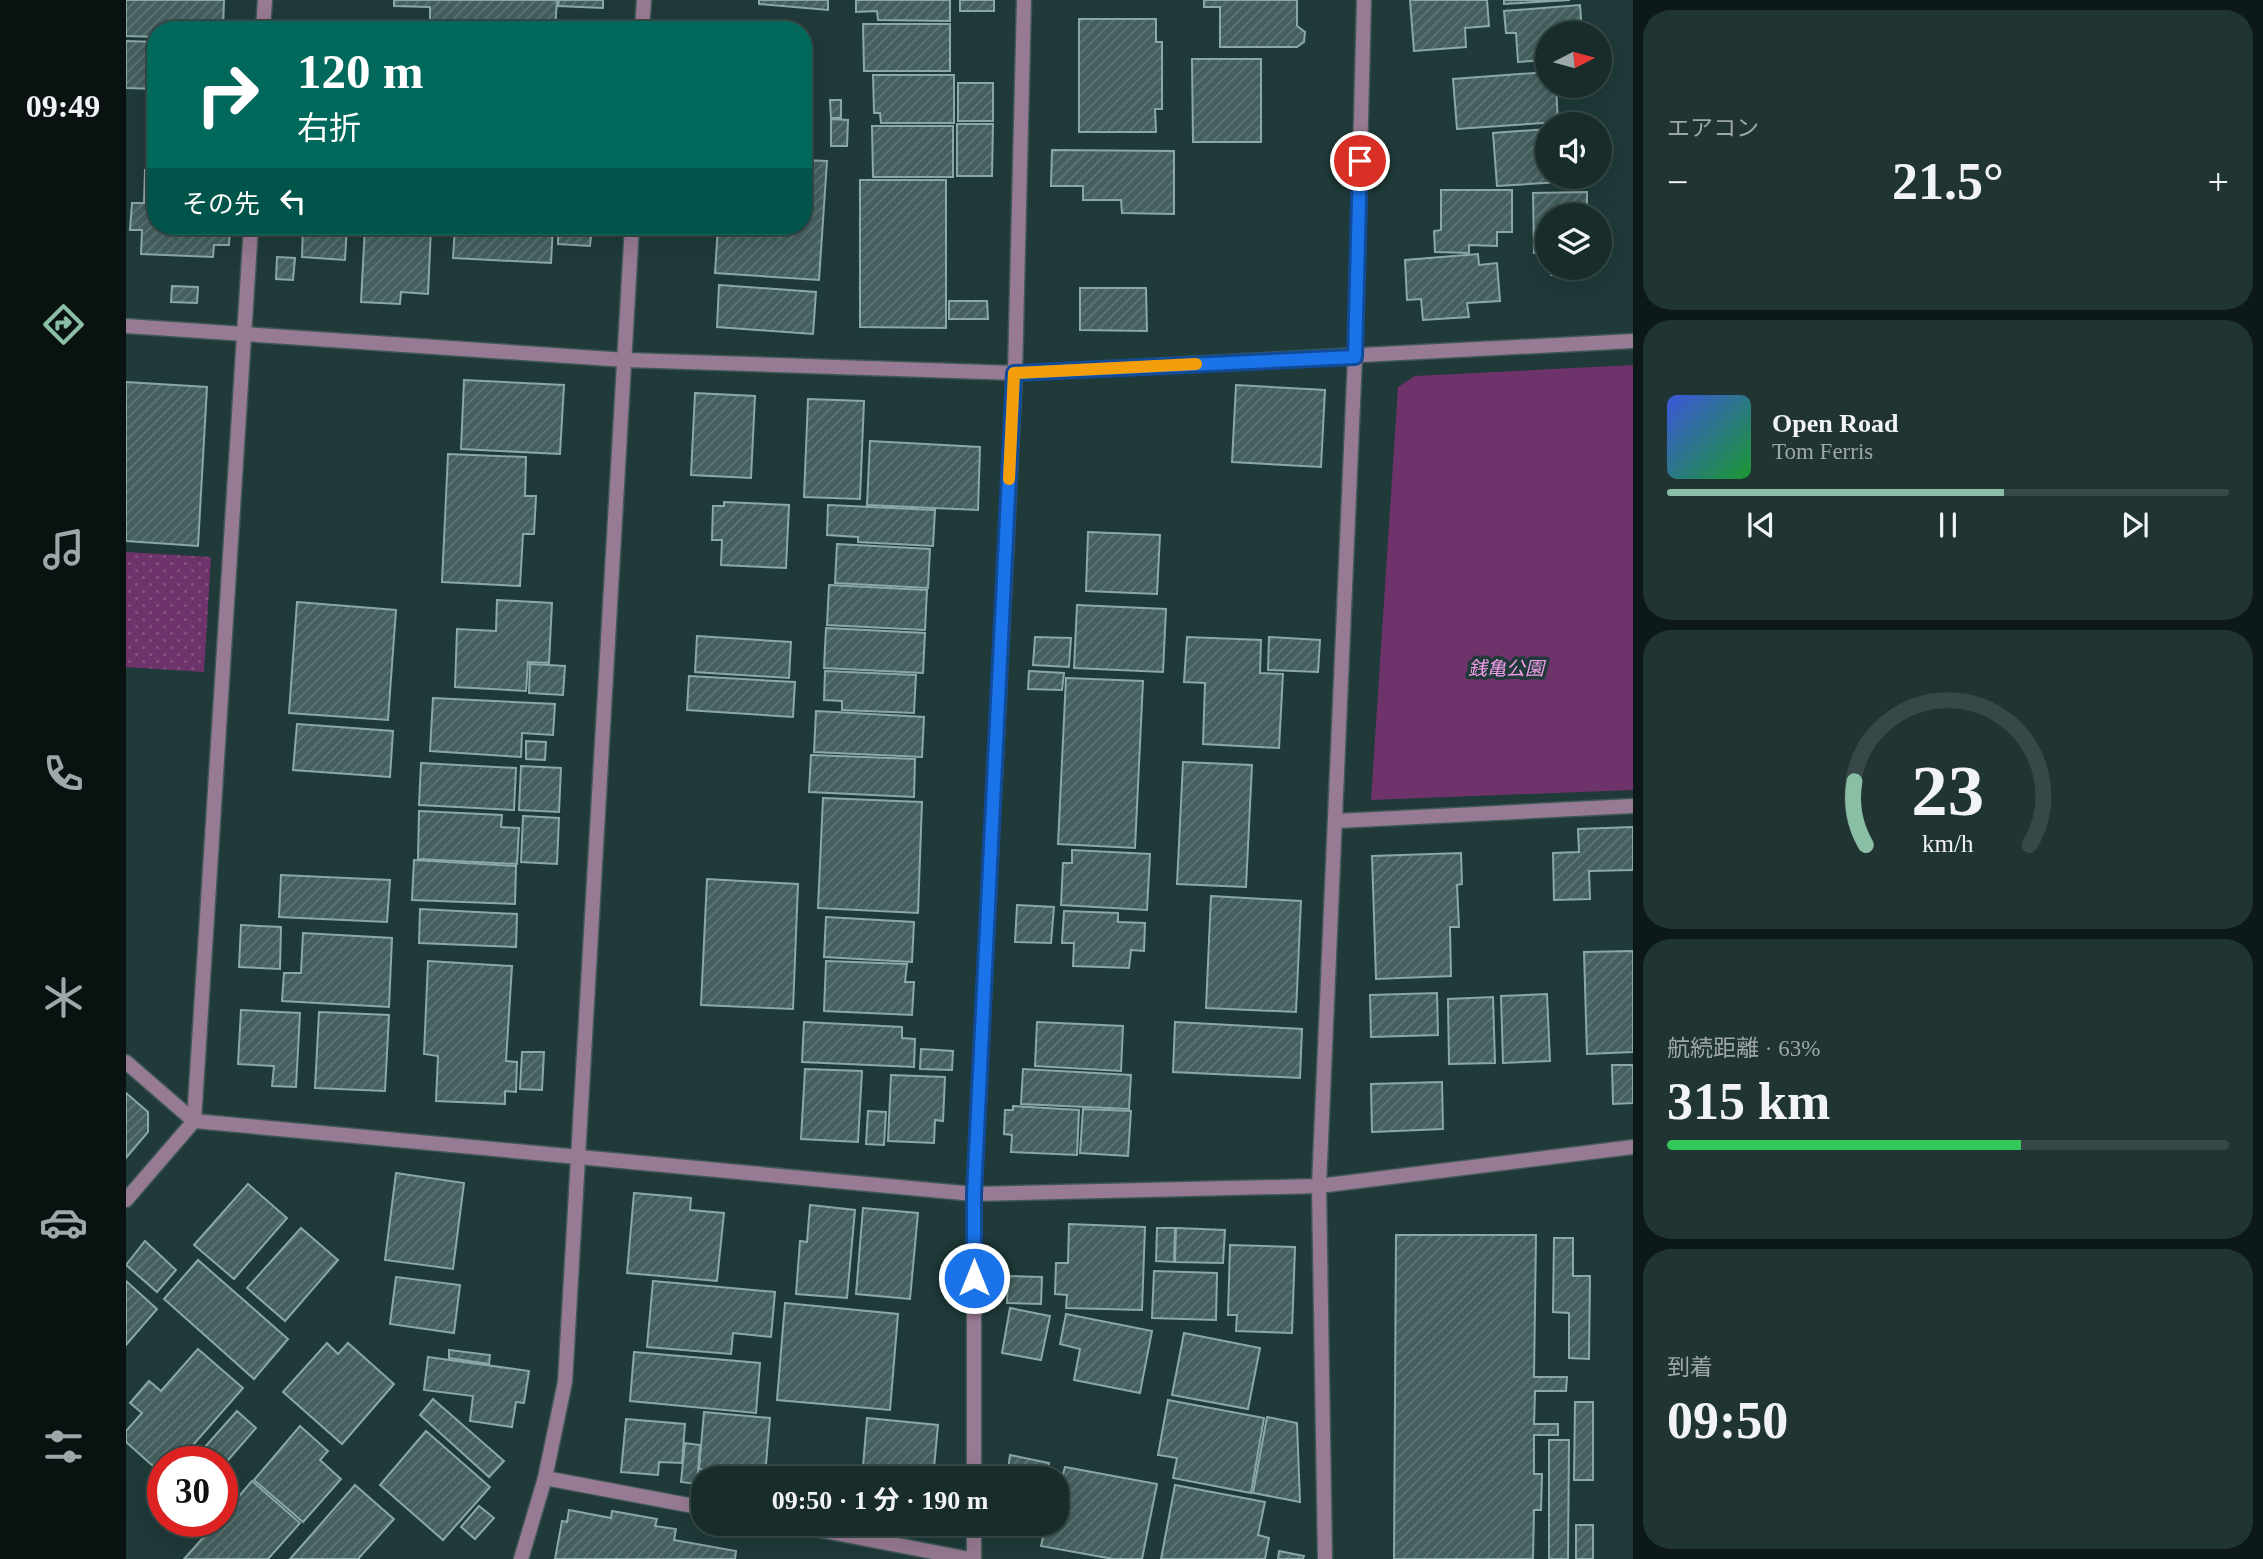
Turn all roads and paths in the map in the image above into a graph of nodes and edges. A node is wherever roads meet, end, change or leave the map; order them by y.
1 (265, 0) edge
2 (644, 0) edge
3 (1024, 0) edge
4 (1364, 0) edge
5 (264, 21) edge
6 (643, 21) edge
7 (250, 235) edge
8 (632, 235) edge
9 (126, 326) edge
10 (244, 334) junction
11 (1633, 341) edge
12 (1355, 357) junction
13 (625, 360) junction
14 (1014, 373) junction
15 (1633, 806) edge
16 (1336, 821) junction
17 (126, 1062) edge
18 (194, 1121) junction
19 (1633, 1147) edge
20 (579, 1158) junction
21 (1320, 1186) junction
22 (974, 1194) junction
23 (126, 1200) edge
24 (974, 1466) edge
25 (545, 1478) junction
26 (691, 1506) edge
27 (851, 1536) edge
28 (973, 1536) edge
29 (521, 1559) edge
30 (972, 1559) edge
31 (1325, 1559) edge

1 - 5 street
2 - 6 street
3 - 14 street
4 - 12 street
7 - 10 street
8 - 13 street
9 - 10 street
10 - 13 street
10 - 18 street
11 - 12 street
12 - 14 street
12 - 16 street
13 - 14 street
13 - 20 street
14 - 22 street
15 - 16 street
16 - 21 street
17 - 18 street
18 - 20 street
18 - 23 street
19 - 21 street
20 - 22 street
20 - 25 street
21 - 22 street
21 - 31 street
22 - 24 street
25 - 26 street
25 - 29 street
27 - 30 street
28 - 30 street

